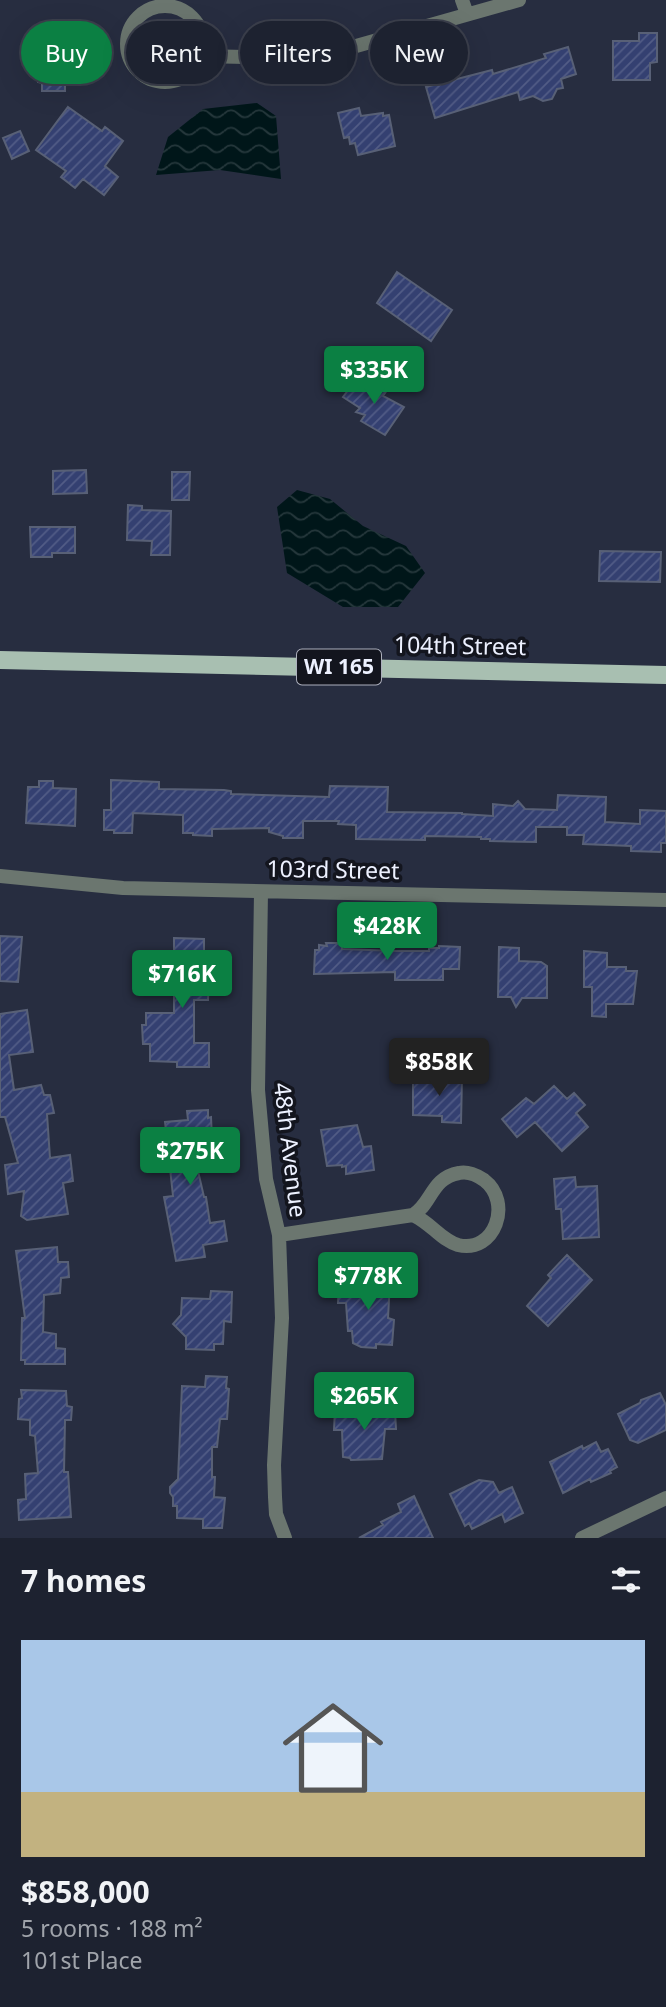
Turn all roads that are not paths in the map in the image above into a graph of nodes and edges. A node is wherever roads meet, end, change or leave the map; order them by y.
1 (519, 0) edge
2 (465, 7) edge
3 (202, 56) joint
4 (226, 57) edge
5 (0, 660) edge
6 (666, 675) edge
7 (0, 876) edge
8 (261, 892) junction
9 (666, 900) edge
10 (413, 1216) junction
11 (279, 1235) junction
12 (666, 1499) edge
13 (285, 1538) edge
14 (582, 1538) edge

1 - 2 street
2 - 4 street
3 - 3 street
5 - 6 main road, 104th Street / WI 165
7 - 8 street, 103rd Street
8 - 9 street, 103rd Street
8 - 11 street, 48th Avenue
10 - 10 street
10 - 11 street
11 - 13 street, 48th Avenue
12 - 14 street

